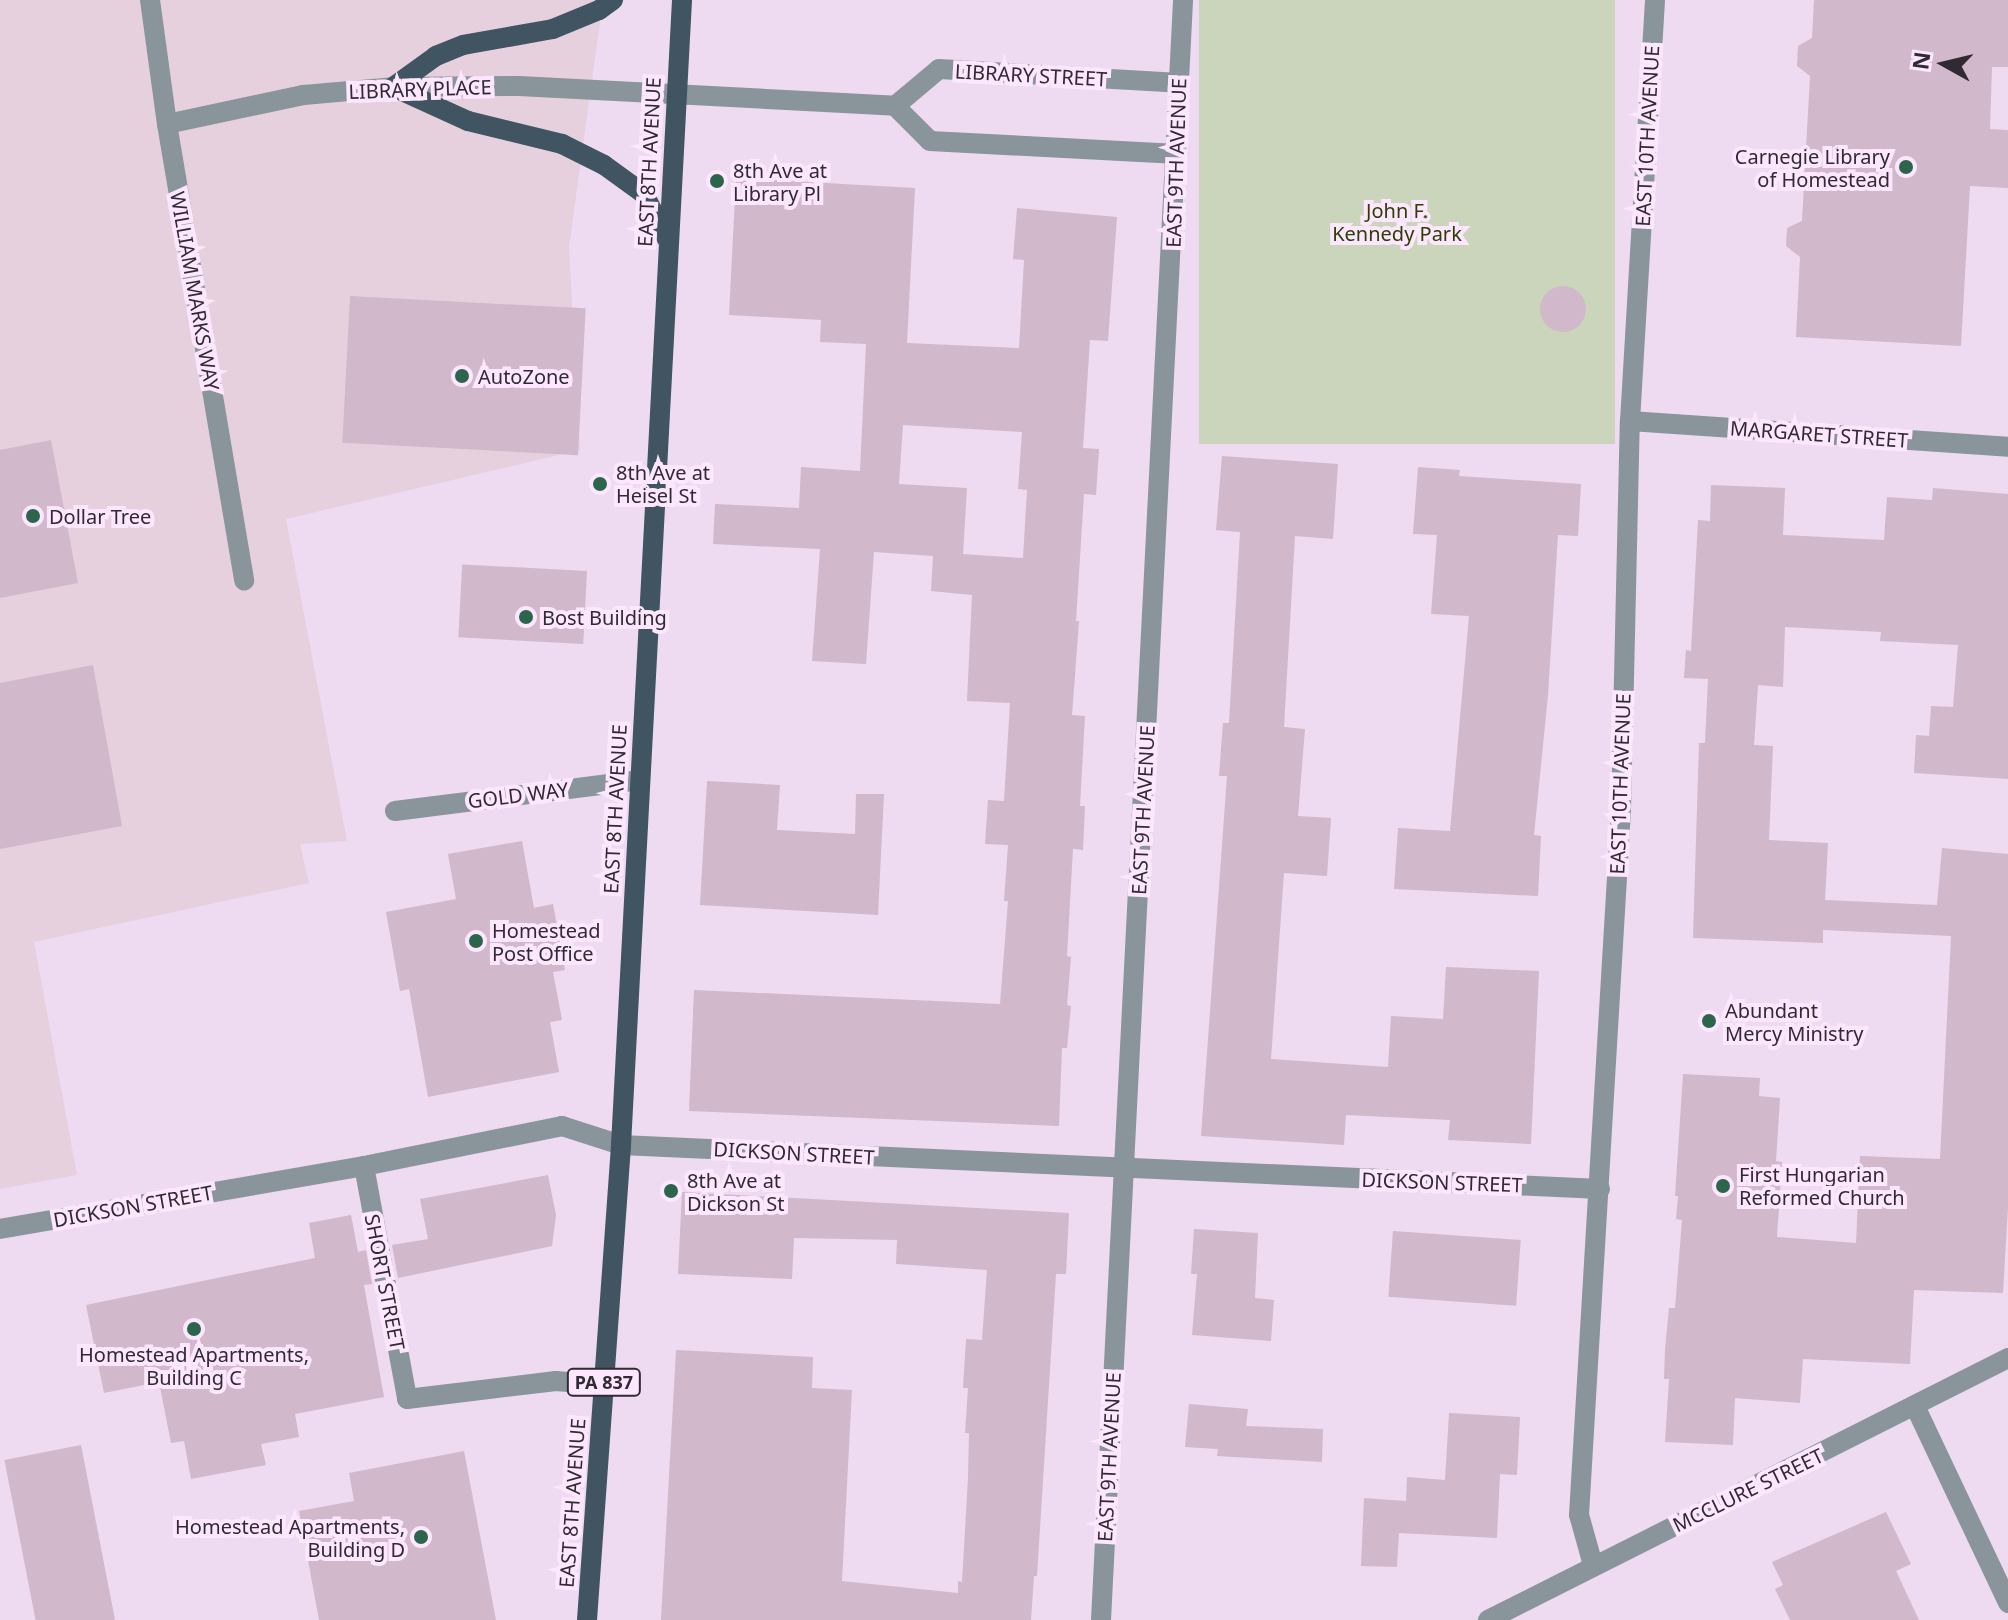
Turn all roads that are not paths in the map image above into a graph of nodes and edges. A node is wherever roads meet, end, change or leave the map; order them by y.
1 (150, 0) edge
2 (613, 0) edge
3 (682, 0) edge
4 (1183, 0) edge
5 (1655, 0) edge
6 (1180, 83) junction
7 (393, 87) junction
8 (676, 94) junction
9 (895, 106) junction
10 (167, 124) junction
11 (1178, 154) junction
12 (669, 243) junction
13 (1630, 421) junction
14 (2008, 447) edge
15 (244, 581) dead end
16 (640, 780) junction
17 (395, 811) dead end
18 (621, 1145) junction
19 (364, 1166) junction
20 (1124, 1169) junction
21 (1600, 1189) junction
22 (0, 1229) edge
23 (2008, 1358) edge
24 (604, 1385) junction
25 (1915, 1406) junction
26 (1593, 1565) junction
27 (2008, 1603) edge
28 (587, 1620) edge
29 (1101, 1620) edge
30 (1488, 1620) edge

1 - 10 street, WILLIAM MARKS WAY
2 - 7 main road
3 - 8 main road, EAST 8TH AVENUE / PA 837
4 - 6 street, EAST 9TH AVENUE
5 - 13 street, EAST 10TH AVENUE
6 - 9 street, LIBRARY STREET
6 - 11 street, EAST 9TH AVENUE
7 - 8 street, LIBRARY PLACE
7 - 10 street, LIBRARY PLACE
7 - 12 main road
8 - 9 street
8 - 12 main road, EAST 8TH AVENUE / PA 837
9 - 11 street
10 - 15 street, WILLIAM MARKS WAY
11 - 20 street, EAST 9TH AVENUE
12 - 16 main road, EAST 8TH AVENUE / PA 837
13 - 14 street, MARGARET STREET
13 - 21 street, EAST 10TH AVENUE
16 - 17 street, GOLD WAY
16 - 18 main road, EAST 8TH AVENUE / PA 837
18 - 19 street, DICKSON STREET
18 - 20 street, DICKSON STREET
18 - 24 main road, EAST 8TH AVENUE / PA 837
19 - 22 street, DICKSON STREET
19 - 24 street, SHORT STREET
20 - 21 street, DICKSON STREET
20 - 29 street, EAST 9TH AVENUE
21 - 26 street, EAST 10TH AVENUE
23 - 25 street, MCCLURE STREET
24 - 28 main road, EAST 8TH AVENUE / PA 837
25 - 26 street, MCCLURE STREET
25 - 27 street
26 - 30 street, MCCLURE STREET

